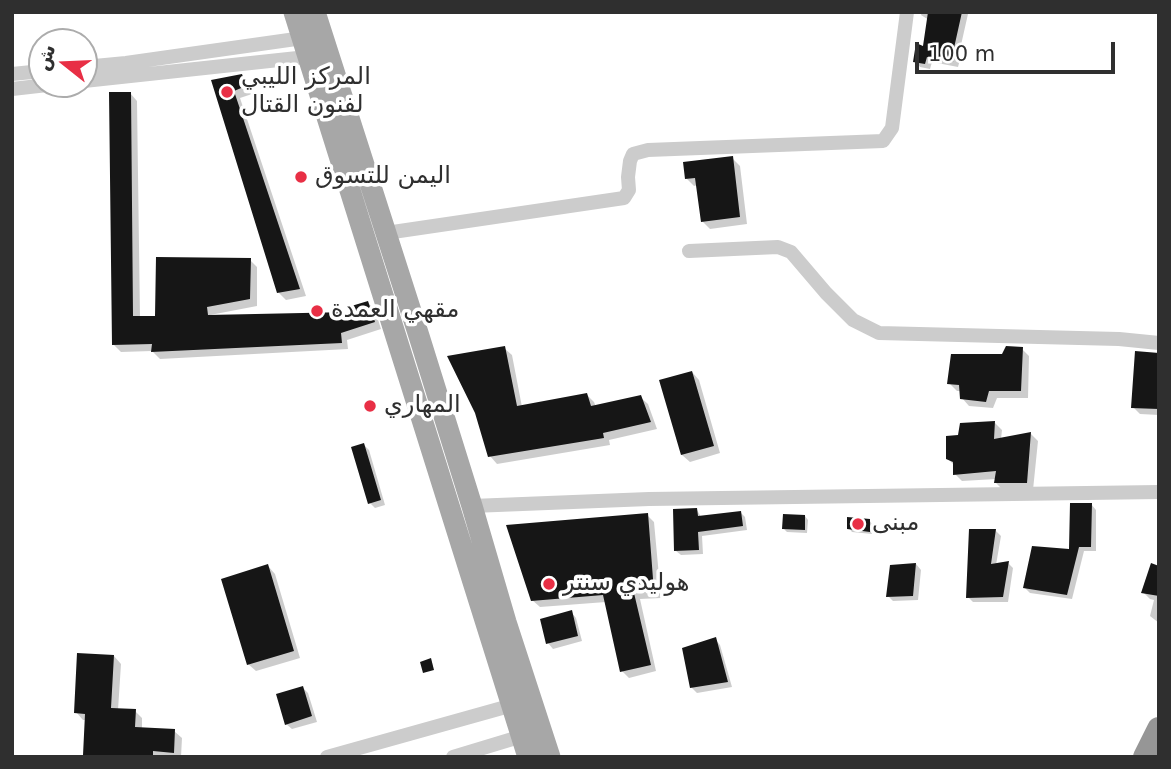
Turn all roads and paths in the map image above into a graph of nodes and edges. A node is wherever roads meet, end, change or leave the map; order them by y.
1 (294, 12) edge
2 (315, 12) edge
3 (907, 12) edge
4 (315, 46) junction
5 (98, 68) edge
6 (127, 70) junction
7 (98, 77) edge
8 (386, 233) junction
9 (689, 251) dead end
10 (1159, 343) edge
11 (1159, 492) edge
12 (472, 506) junction
13 (521, 702) junction
14 (1159, 729) edge
15 (530, 741) edge
16 (327, 757) edge
17 (453, 757) edge
18 (550, 757) edge
19 (1145, 757) edge

1 - 4 main road
2 - 4 main road
3 - 8 street
4 - 6 street
4 - 8 main road
4 - 13 main road
5 - 6 street
6 - 7 street
8 - 12 main road
9 - 10 street
11 - 12 street
12 - 13 main road
13 - 15 main road
13 - 16 street
14 - 19 highway
15 - 17 street
15 - 18 main road

